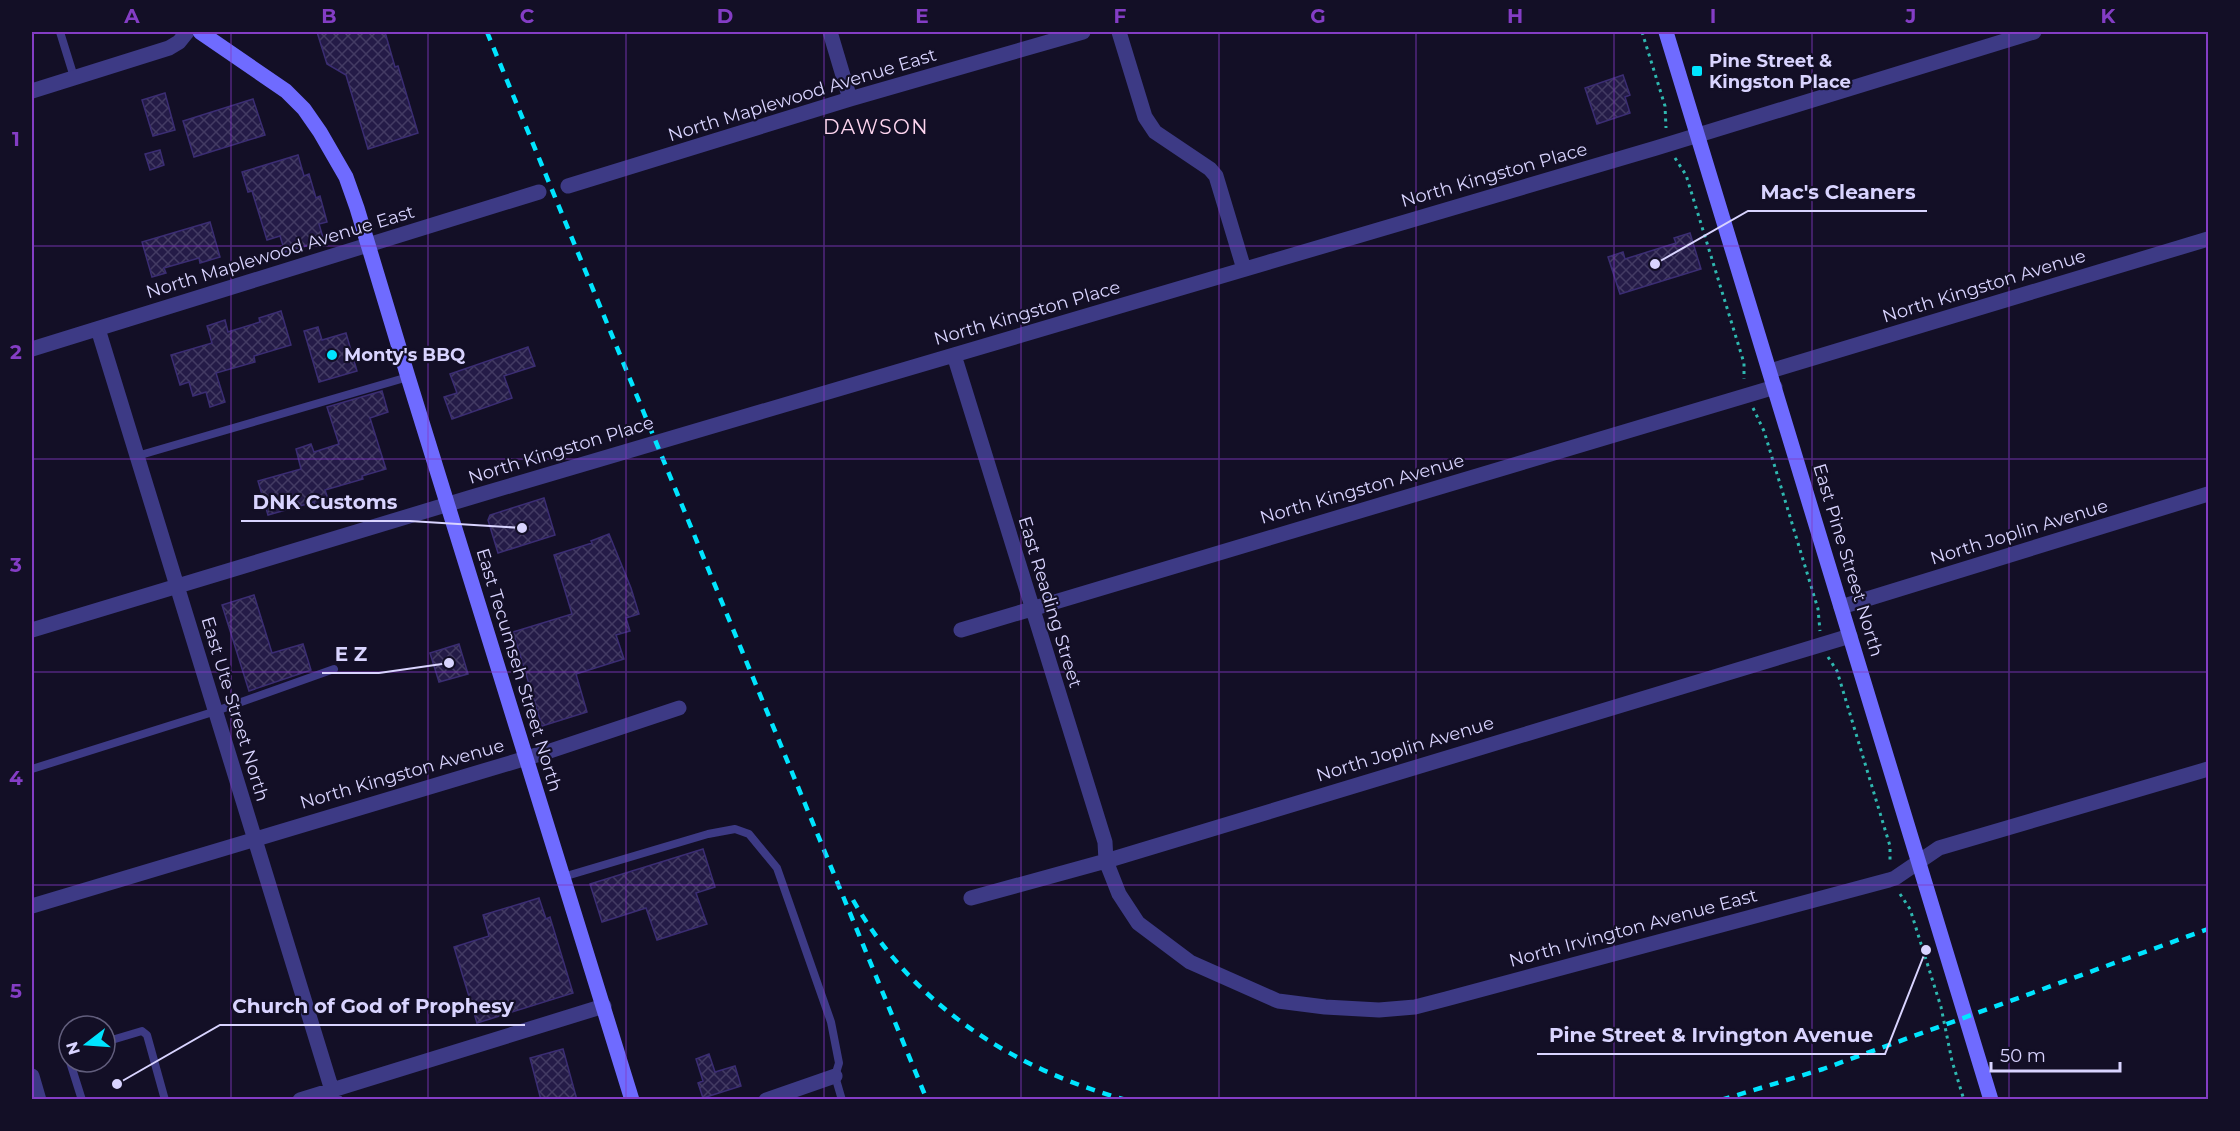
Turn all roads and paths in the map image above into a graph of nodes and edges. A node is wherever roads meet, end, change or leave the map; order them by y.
1 (60, 32) edge
2 (187, 32) edge
3 (200, 32) edge
4 (830, 32) edge
5 (1083, 32) edge
6 (1119, 32) edge
7 (1642, 32) edge
8 (1666, 32) edge
9 (2029, 32) edge
10 (74, 77) junction
11 (32, 91) edge
12 (850, 99) junction
13 (1697, 135) junction
14 (1671, 143) junction
15 (568, 186) dead end
16 (539, 192) dead end
17 (2208, 239) edge
18 (369, 245) junction
19 (1244, 269) junction
20 (98, 329) junction
21 (32, 349) edge
22 (954, 355) junction
23 (1770, 371) junction
24 (408, 377) junction
25 (1775, 387) junction
26 (1749, 395) junction
27 (137, 456) junction
28 (2208, 494) edge
29 (448, 505) junction
30 (177, 585) junction
31 (1032, 607) junction
32 (1841, 607) junction
33 (1819, 626) dead end
34 (32, 630) edge
35 (961, 630) dead end
36 (1850, 636) junction
37 (1828, 658) dead end
38 (334, 669) dead end
39 (679, 708) dead end
40 (216, 711) junction
41 (526, 758) junction
42 (32, 769) edge
43 (2208, 769) edge
44 (254, 838) junction
45 (1106, 861) junction
46 (1919, 861) junction
47 (563, 877) junction
48 (1895, 878) junction
49 (971, 898) dead end
50 (32, 906) edge
51 (604, 1006) junction
52 (117, 1038) edge
53 (74, 1074) edge
54 (32, 1076) edge
55 (836, 1076) junction
56 (333, 1094) edge
57 (39, 1100) edge
58 (82, 1100) edge
59 (165, 1100) edge
60 (300, 1100) edge
61 (633, 1100) edge
62 (766, 1100) edge
63 (842, 1100) edge
64 (1964, 1100) edge
65 (1991, 1100) edge

1 - 10 lane
2 - 10 street
3 - 18 street, East Tecumseh Street North
4 - 12 street
5 - 12 street, North Maplewood Avenue East
6 - 19 street
7 - 14 path
8 - 13 street, East Pine Street North
9 - 13 street, North Kingston Place
10 - 11 street
12 - 15 street, North Maplewood Avenue East
13 - 14 street, North Kingston Place
13 - 23 street, East Pine Street North
14 - 19 street, North Kingston Place
14 - 26 path
16 - 18 street, North Maplewood Avenue East
17 - 23 street, North Kingston Avenue
18 - 20 street, North Maplewood Avenue East
18 - 24 street, East Tecumseh Street North
19 - 22 street, North Kingston Place
20 - 21 street, North Maplewood Avenue East
20 - 27 street, East Ute Street North
22 - 29 street, North Kingston Place
22 - 31 street, East Reading Street
23 - 25 street, East Pine Street North
24 - 27 lane
24 - 29 street, East Tecumseh Street North
25 - 26 street, North Kingston Avenue
25 - 32 street, East Pine Street North
26 - 31 street, North Kingston Avenue
26 - 33 path
27 - 30 street, East Ute Street North
28 - 32 street, North Joplin Avenue
29 - 30 street, North Kingston Place
29 - 41 street, East Tecumseh Street North
30 - 34 street, North Kingston Place
30 - 40 street, East Ute Street North
31 - 35 street, North Kingston Avenue
31 - 45 street, East Reading Street
32 - 36 street, East Pine Street North
36 - 45 street, North Joplin Avenue
36 - 46 street, East Pine Street North
37 - 48 path
38 - 40 lane
39 - 41 street, North Kingston Avenue
40 - 42 lane
40 - 44 street, East Ute Street North
41 - 44 street, North Kingston Avenue
41 - 47 street, East Tecumseh Street North
43 - 46 street, North Irvington Avenue East
44 - 50 street, North Kingston Avenue
44 - 56 street, East Ute Street North
45 - 48 street, North Irvington Avenue East
45 - 49 street, North Joplin Avenue
46 - 48 street, North Irvington Avenue East
46 - 65 street, East Pine Street North
47 - 51 street, East Tecumseh Street North
47 - 55 lane
48 - 64 path
51 - 56 street
51 - 61 street, East Tecumseh Street North
52 - 59 lane
53 - 58 lane
54 - 57 street
55 - 62 street
55 - 63 lane
56 - 60 street

